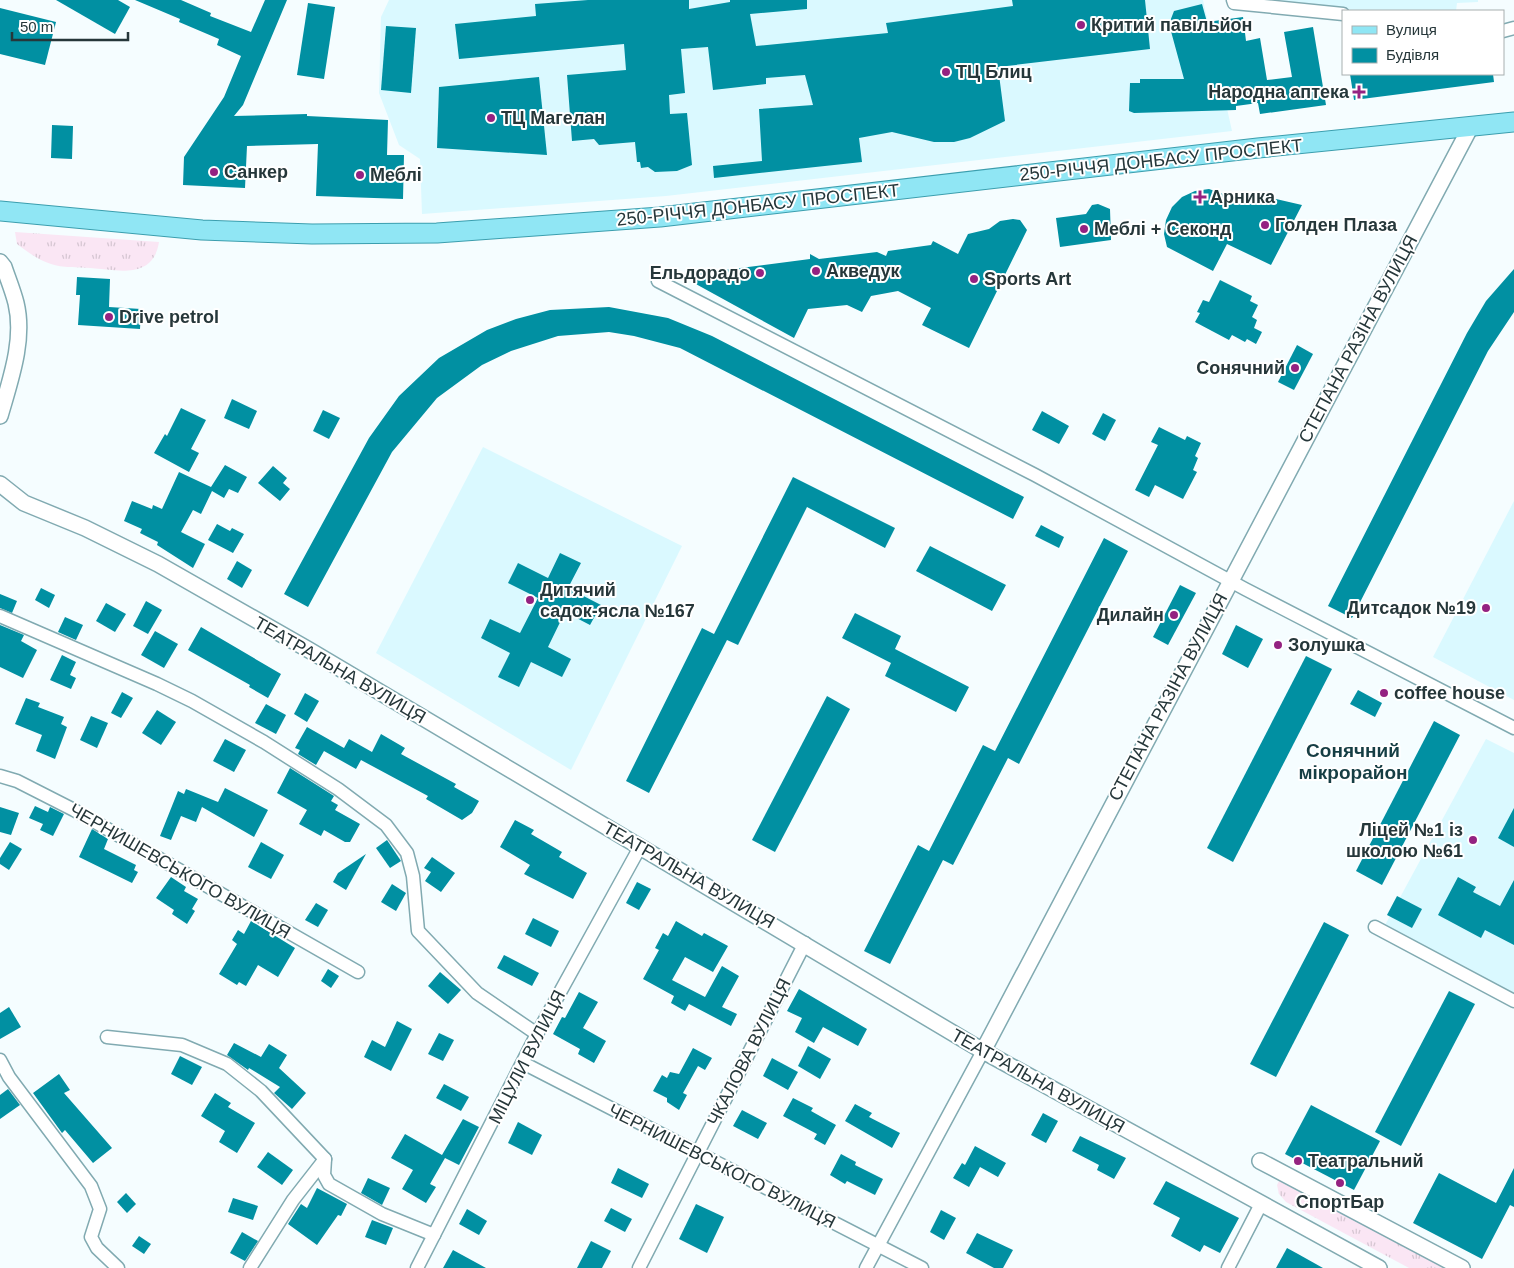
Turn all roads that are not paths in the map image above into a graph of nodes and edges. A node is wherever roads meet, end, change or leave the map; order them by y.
1 (1233, 1) edge
2 (1342, 14) edge
3 (1514, 122) edge
4 (1470, 126) junction
5 (0, 211) edge
6 (0, 262) edge
7 (658, 281) dead end
8 (0, 416) edge
9 (0, 484) edge
10 (1229, 581) junction
11 (0, 616) edge
12 (1514, 728) edge
13 (0, 776) edge
14 (640, 847) junction
15 (1375, 927) dead end
16 (805, 943) junction
17 (358, 972) dead end
18 (1514, 1001) edge
19 (537, 1034) junction
20 (107, 1037) dead end
21 (983, 1051) junction
22 (0, 1060) edge
23 (524, 1063) junction
24 (697, 1153) junction
25 (325, 1160) junction
26 (1260, 1161) dead end
27 (1261, 1204) junction
28 (434, 1235) junction
29 (878, 1246) junction
30 (118, 1268) edge
31 (250, 1268) edge
32 (417, 1268) edge
33 (639, 1268) edge
34 (866, 1268) edge
35 (922, 1268) edge
36 (1228, 1268) edge
37 (1379, 1268) edge
38 (1462, 1268) edge

1 - 2 street
3 - 4 main road, 250-РІЧЧЯ ДОНБАСУ ПРОСПЕКТ
4 - 5 main road, 250-РІЧЧЯ ДОНБАСУ ПРОСПЕКТ
4 - 10 street, СТЕПАНА РАЗІНА ВУЛИЦЯ
6 - 8 street
7 - 10 street
9 - 14 street, ТЕАТРАЛЬНА ВУЛИЦЯ
10 - 12 street
10 - 21 street, СТЕПАНА РАЗІНА ВУЛИЦЯ
11 - 19 street
13 - 17 street, ЧЕРНИШЕВСЬКОГО ВУЛИЦЯ
14 - 16 street, ТЕАТРАЛЬНА ВУЛИЦЯ
14 - 19 street, МІЦУЛИ ВУЛИЦЯ
15 - 18 street
16 - 21 street, ТЕАТРАЛЬНА ВУЛИЦЯ
16 - 24 street, ЧКАЛОВА ВУЛИЦЯ
19 - 23 street, МІЦУЛИ ВУЛИЦЯ
20 - 25 street
21 - 27 street, ТЕАТРАЛЬНА ВУЛИЦЯ
21 - 29 street, СТЕПАНА РАЗІНА ВУЛИЦЯ
22 - 30 street
23 - 24 street, ЧЕРНИШЕВСЬКОГО ВУЛИЦЯ
23 - 28 street, МІЦУЛИ ВУЛИЦЯ
24 - 29 street, ЧЕРНИШЕВСЬКОГО ВУЛИЦЯ
24 - 33 street, ЧКАЛОВА ВУЛИЦЯ
25 - 28 street
25 - 31 street
26 - 38 street
27 - 36 street
27 - 37 street, ТЕАТРАЛЬНА ВУЛИЦЯ
28 - 32 street, МІЦУЛИ ВУЛИЦЯ
29 - 34 street, СТЕПАНА РАЗІНА ВУЛИЦЯ
29 - 35 street, ЧЕРНИШЕВСЬКОГО ВУЛИЦЯ

